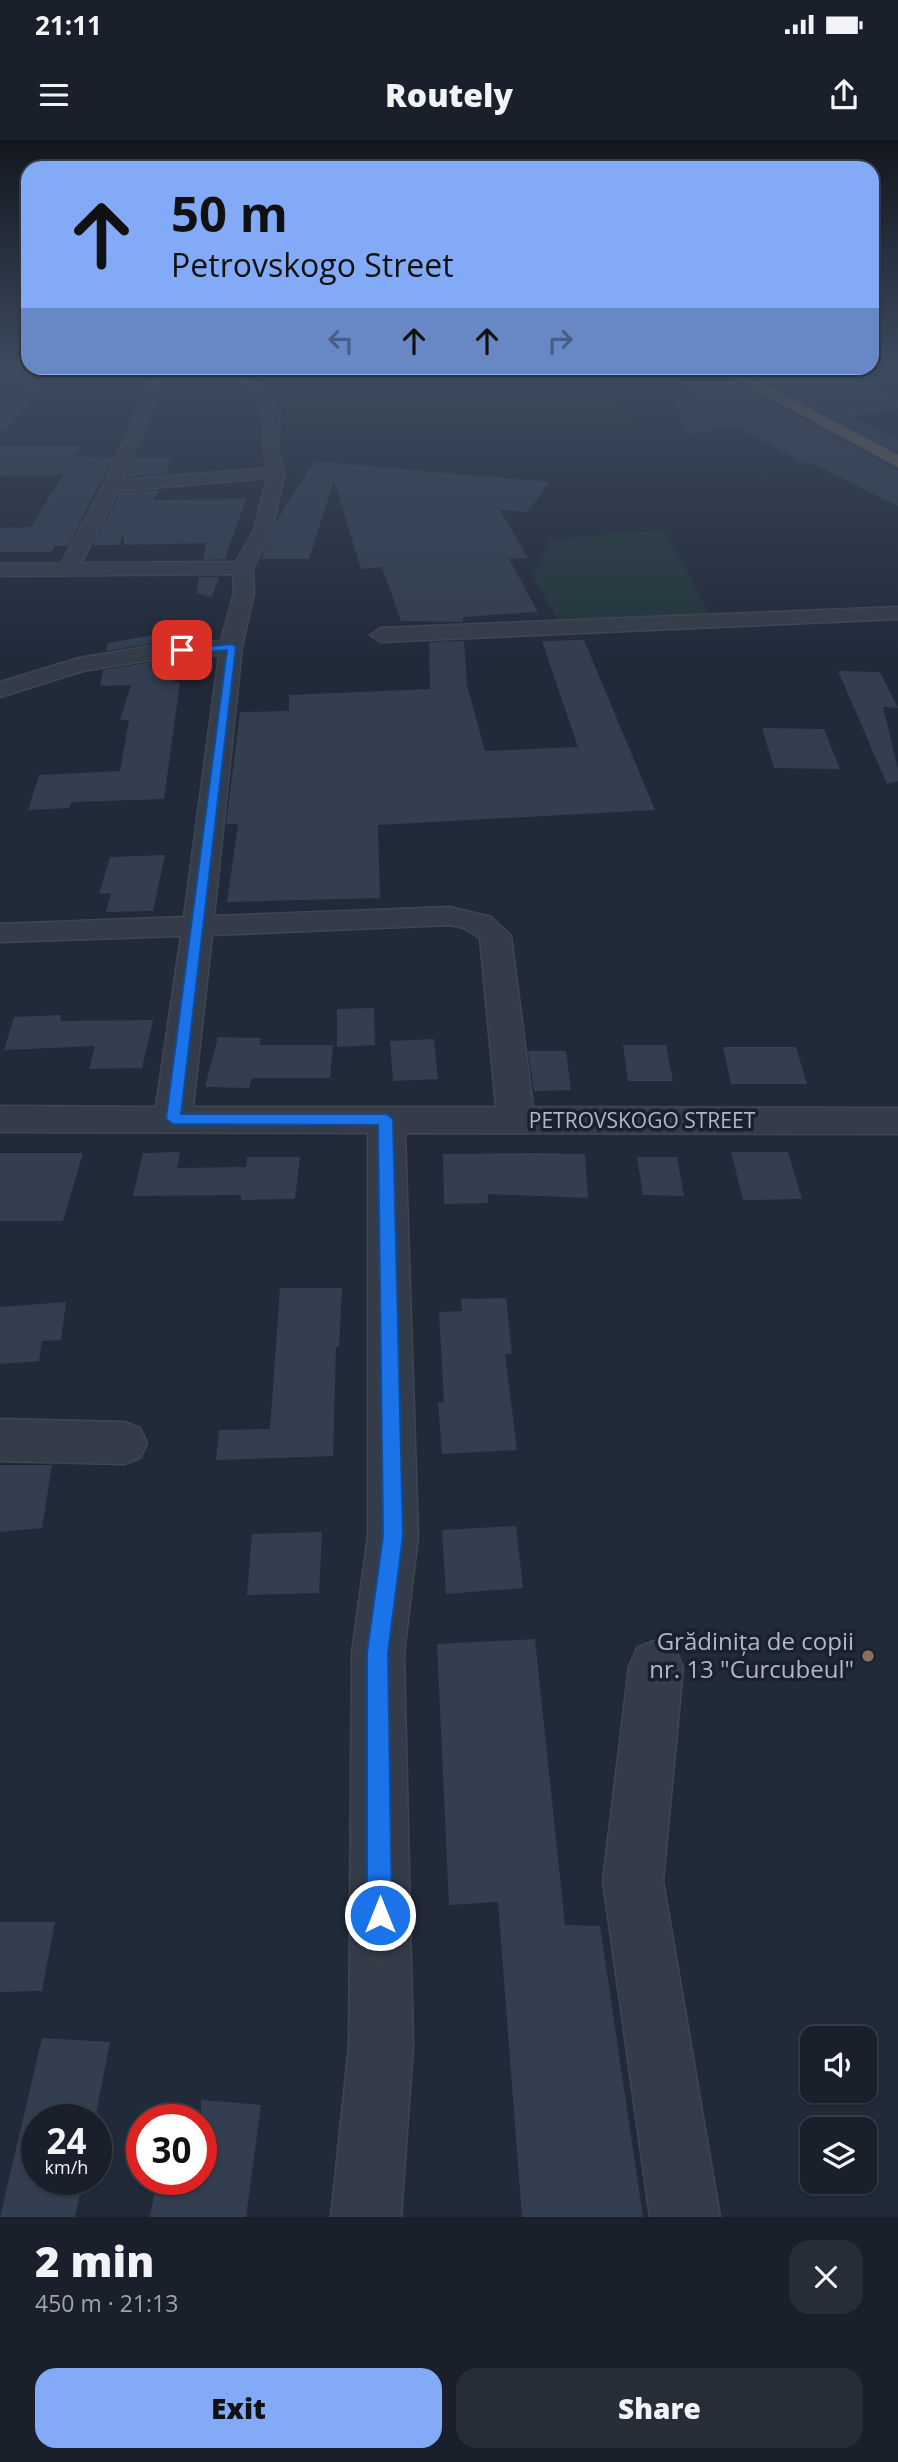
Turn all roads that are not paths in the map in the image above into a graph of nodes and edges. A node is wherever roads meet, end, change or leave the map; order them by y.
1 (120, 468) edge
2 (276, 468) edge
3 (277, 472) junction
4 (112, 486) junction
5 (243, 568) junction
6 (0, 569) edge
7 (68, 569) junction
8 (898, 613) edge
9 (381, 635) dead end
10 (232, 647) junction
11 (0, 690) edge
12 (198, 926) junction
13 (0, 933) edge
14 (0, 1119) edge
15 (173, 1119) junction
16 (386, 1119) junction
17 (898, 1121) edge
18 (516, 1122) junction
19 (0, 1440) edge
20 (124, 1443) dead end
21 (656, 1667) dead end
22 (366, 2217) edge
23 (685, 2217) edge

1 - 4 street
2 - 3 street
3 - 4 street
3 - 5 street
4 - 7 street
5 - 7 street
5 - 10 street
6 - 7 street
8 - 9 street
10 - 11 street
10 - 12 street
12 - 13 street
12 - 15 street
12 - 18 street
14 - 15 street, PETROVSKOGO STREET
15 - 16 street, PETROVSKOGO STREET
16 - 18 street, PETROVSKOGO STREET
16 - 22 street
17 - 18 street, PETROVSKOGO STREET
19 - 20 street
21 - 23 street

